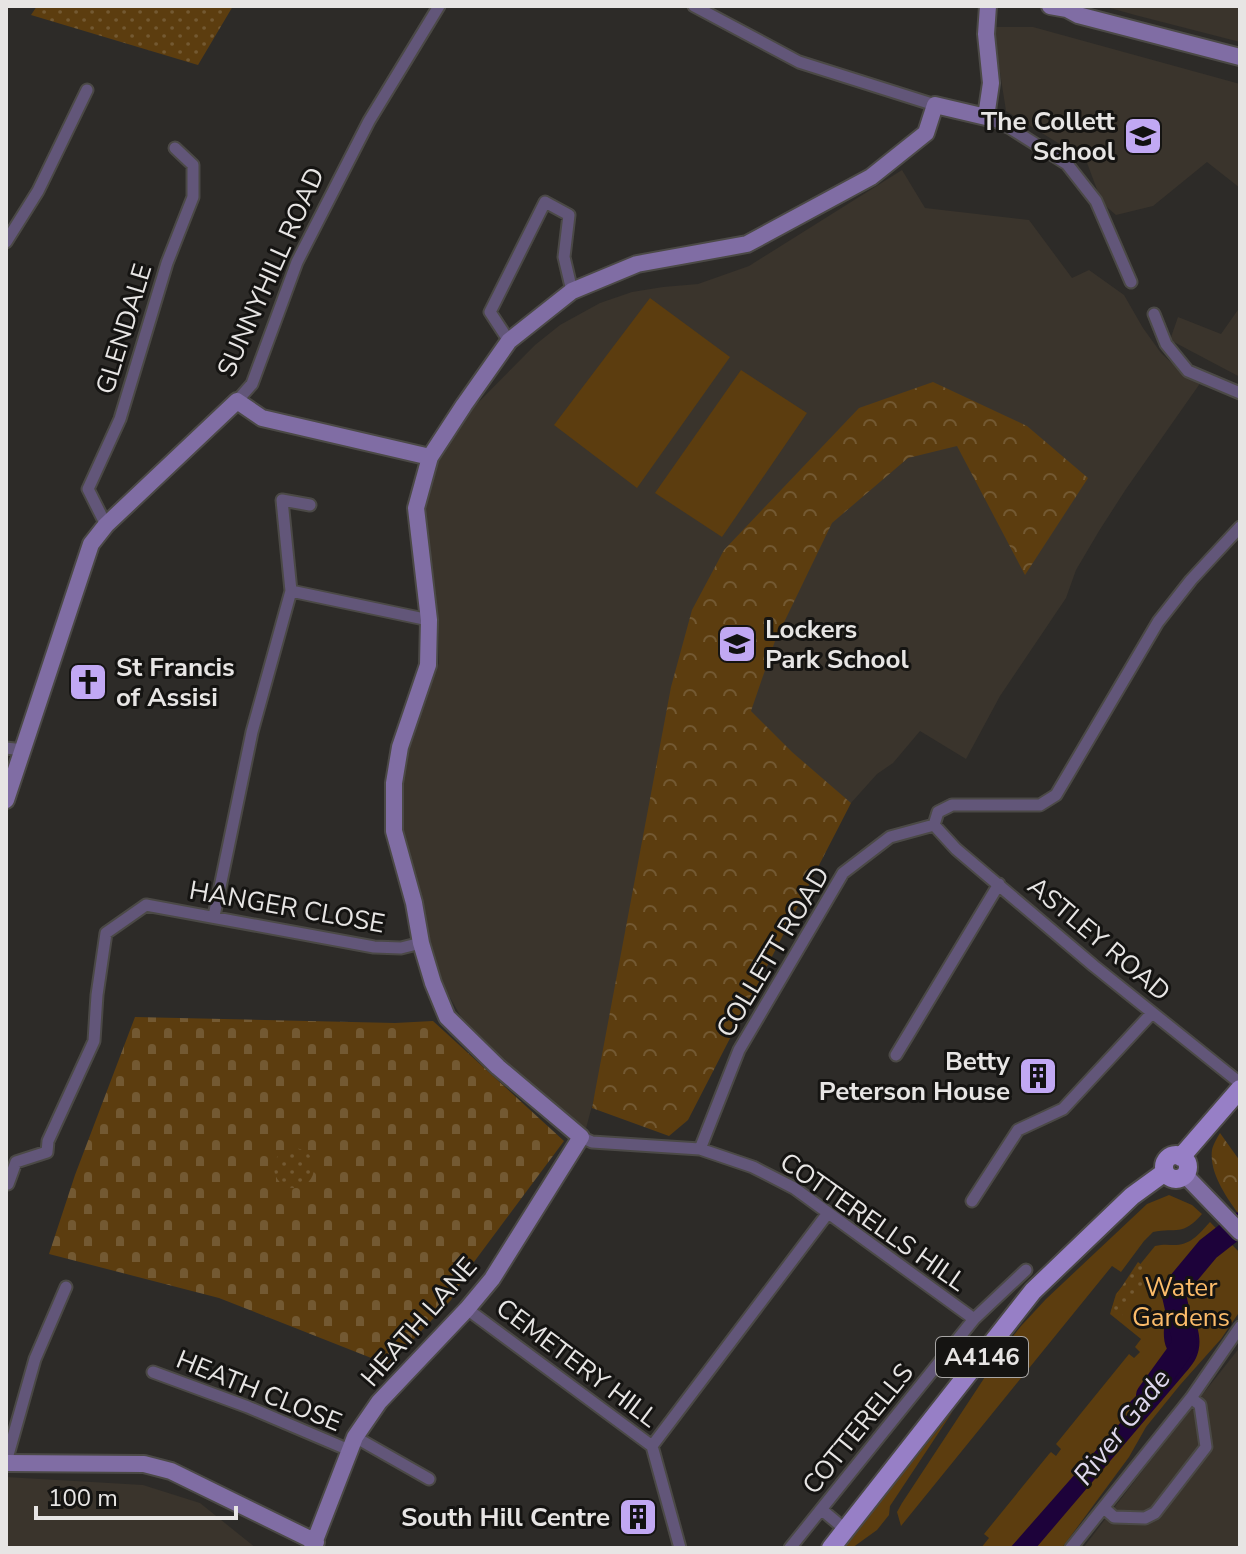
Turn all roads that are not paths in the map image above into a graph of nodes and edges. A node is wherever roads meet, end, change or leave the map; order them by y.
1 (439, 6) edge
2 (694, 6) edge
3 (988, 6) edge
4 (1061, 7) edge
5 (1240, 57) edge
6 (87, 90) dead end
7 (935, 105) junction
8 (986, 117) junction
9 (175, 148) dead end
10 (6, 242) edge
11 (1131, 282) dead end
12 (572, 291) junction
13 (1154, 314) dead end
14 (509, 341) junction
15 (1240, 393) edge
16 (237, 401) junction
17 (430, 457) junction
18 (310, 505) dead end
19 (106, 525) junction
20 (1240, 527) edge
21 (291, 591) junction
22 (429, 620) junction
23 (14, 749) edge
24 (6, 800) edge
25 (934, 825) junction
26 (999, 884) junction
27 (214, 916) junction
28 (421, 943) junction
29 (1152, 1013) junction
30 (896, 1055) dead end
31 (1240, 1086) edge
32 (581, 1137) junction
33 (700, 1149) junction
34 (1183, 1166) junction
35 (8, 1184) dead end
36 (972, 1201) dead end
37 (828, 1213) junction
38 (1240, 1232) edge
39 (1026, 1270) dead end
40 (66, 1287) dead end
41 (467, 1309) junction
42 (974, 1319) junction
43 (1240, 1327) edge
44 (153, 1372) dead end
45 (1191, 1398) junction
46 (352, 1444) junction
47 (652, 1446) junction
48 (6, 1463) edge
49 (429, 1479) dead end
50 (1104, 1508) junction
51 (822, 1510) junction
52 (846, 1530) junction
53 (314, 1545) edge
54 (680, 1548) edge
55 (790, 1548) edge
56 (831, 1548) edge
57 (1071, 1548) edge

1 - 16 street, SUNNYHILL ROAD
2 - 7 street
3 - 8 street
4 - 5 street
6 - 10 street
7 - 8 street
7 - 12 street
8 - 11 street
9 - 19 street, GLENDALE
12 - 14 street
12 - 14 street
13 - 15 street
14 - 17 street
16 - 17 street
16 - 19 street, SUNNYHILL ROAD
17 - 22 street
18 - 21 street
19 - 23 street, SUNNYHILL ROAD
20 - 25 street, COLLETT ROAD
21 - 22 street
21 - 27 street
22 - 28 street
23 - 24 street, SUNNYHILL ROAD
25 - 26 street, ASTLEY ROAD
25 - 33 street, COLLETT ROAD
26 - 29 street, ASTLEY ROAD
26 - 30 street
27 - 28 street, HANGER CLOSE
27 - 35 street, HANGER CLOSE
28 - 32 street
29 - 31 street, ASTLEY ROAD
29 - 36 street
31 - 34 main road
32 - 33 street, COTTERELLS HILL
32 - 41 street, HEATH LANE
33 - 37 street, COTTERELLS HILL
34 - 38 street
34 - 52 main road, A4146
37 - 42 street, COTTERELLS HILL
37 - 47 street
39 - 42 street, COTTERELLS
40 - 48 street
41 - 46 street, HEATH LANE
41 - 47 street, CEMETERY HILL
42 - 51 street, COTTERELLS
43 - 45 street
44 - 46 street, HEATH CLOSE
45 - 50 street
45 - 50 street
46 - 49 street, HEATH CLOSE
46 - 53 street, HEATH LANE
47 - 54 street, CEMETERY HILL
48 - 53 street
50 - 57 street
51 - 52 street
51 - 55 street, COTTERELLS
52 - 56 main road, A4146

